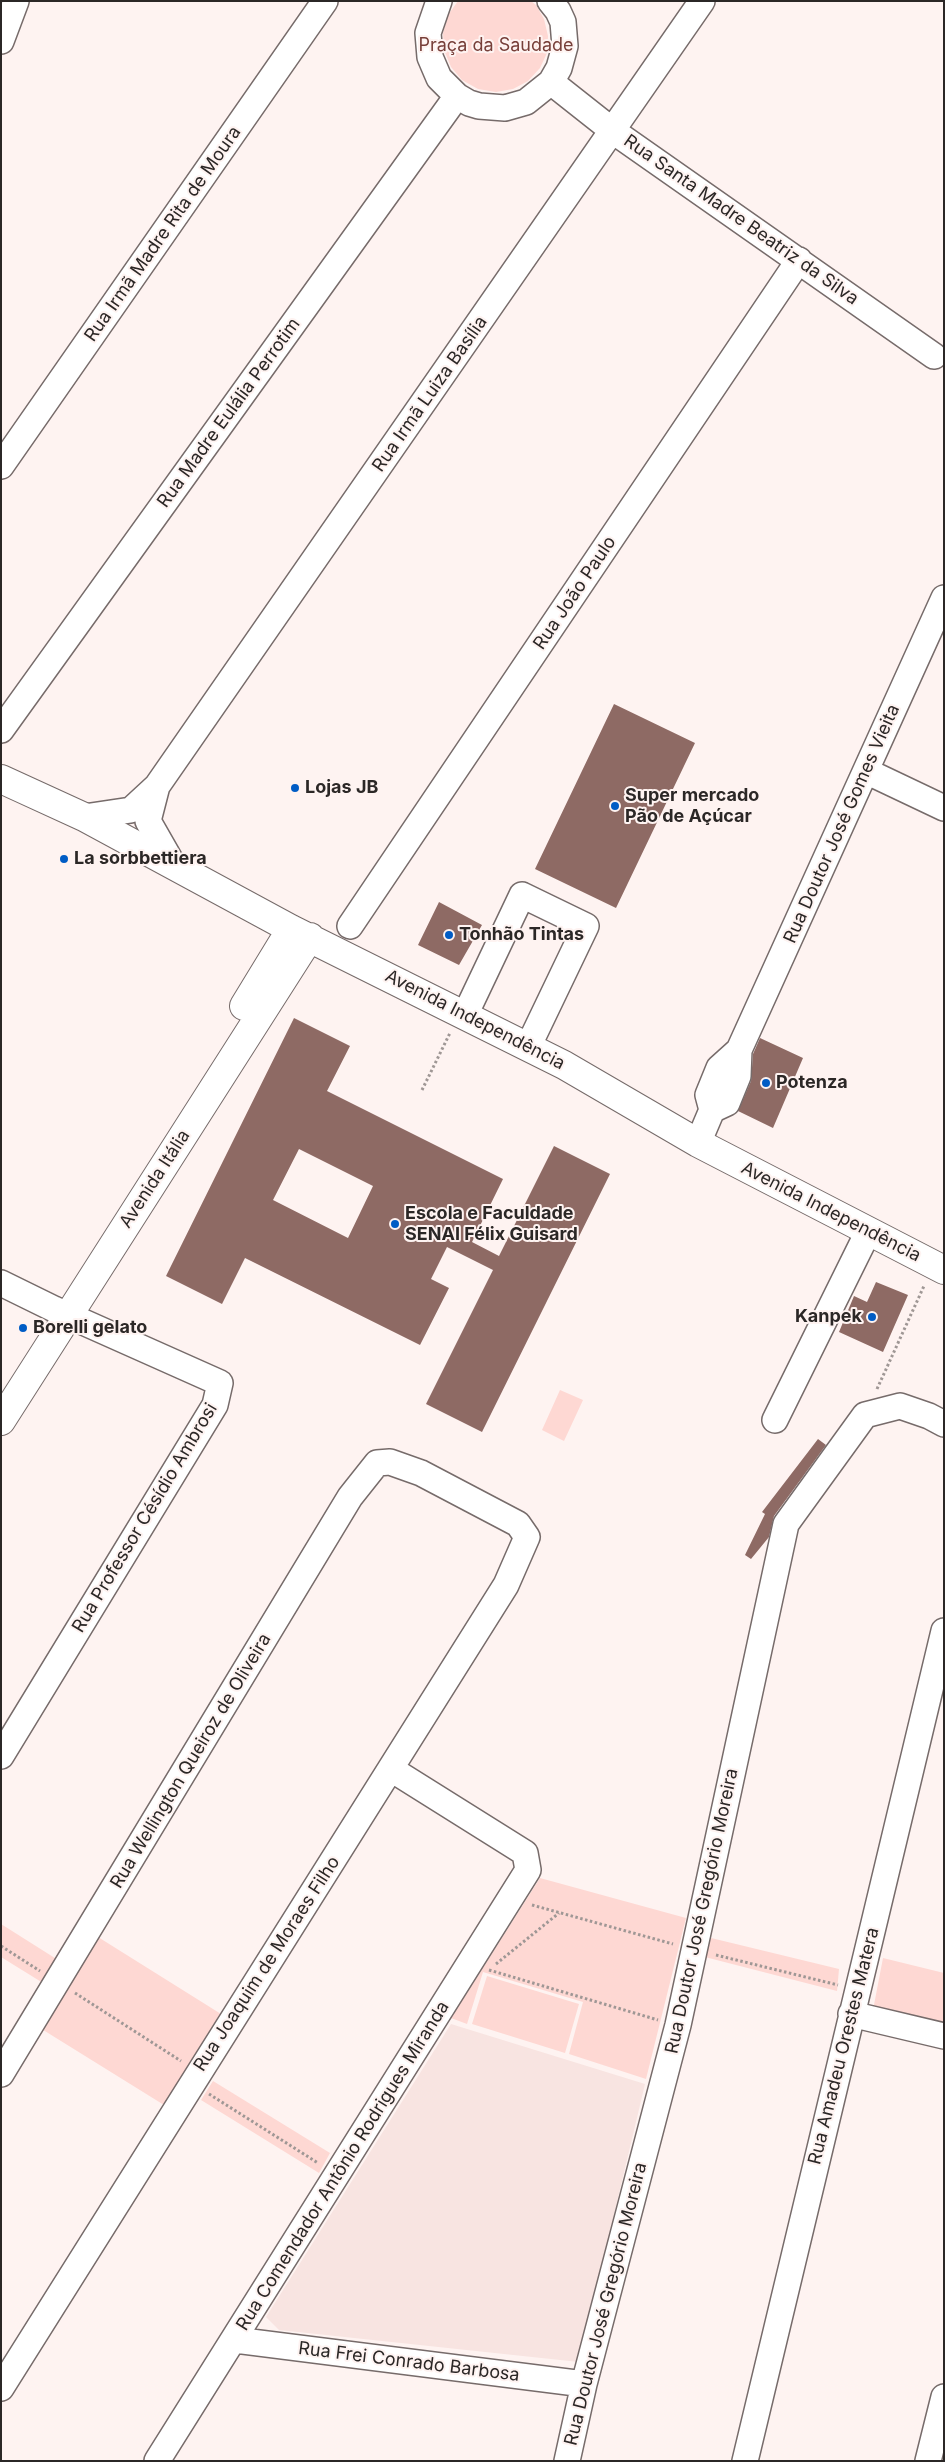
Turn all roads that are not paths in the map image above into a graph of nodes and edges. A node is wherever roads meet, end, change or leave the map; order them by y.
1 (16, 1) edge
2 (324, 1) edge
3 (440, 1) edge
4 (550, 1) edge
5 (702, 1) edge
6 (1, 41) edge
7 (551, 82) junction
8 (456, 96) junction
9 (613, 131) junction
10 (799, 260) junction
11 (934, 356) dead end
12 (1, 466) edge
13 (944, 598) edge
14 (1, 730) edge
15 (866, 771) junction
16 (1, 778) edge
17 (157, 786) junction
18 (944, 808) edge
19 (84, 816) junction
20 (172, 863) junction
21 (350, 926) dead end
22 (300, 933) junction
23 (463, 1014) junction
24 (528, 1047) junction
25 (698, 1143) junction
26 (868, 1232) junction
27 (939, 1267) edge
28 (1, 1283) edge
29 (61, 1312) junction
30 (1, 1392) edge
31 (775, 1420) dead end
32 (1, 1422) edge
33 (944, 1424) edge
34 (390, 1462) joint
35 (944, 1631) edge
36 (1, 1756) edge
37 (391, 1769) junction
38 (851, 2014) junction
39 (944, 2036) edge
40 (1, 2074) edge
41 (235, 2340) junction
42 (584, 2384) junction
43 (1, 2388) edge
44 (944, 2397) edge
45 (157, 2461) edge
46 (567, 2461) edge
47 (745, 2461) edge
48 (928, 2461) edge

1 - 6 street
2 - 12 street, Rua Irmã Madre Rita de Moura
3 - 8 street
4 - 7 street
5 - 9 street, Rua Irmã Luiza Basília
7 - 8 street
7 - 9 street, Rua Santa Madre Beatriz da Silva
8 - 14 street, Rua Madre Eulália Perrotim
9 - 10 street, Rua Santa Madre Beatriz da Silva
9 - 17 street, Rua Irmã Luiza Basília
10 - 11 street, Rua Santa Madre Beatriz da Silva
10 - 21 street, Rua João Paulo
13 - 15 street, Rua Doutor José Gomes Vieita
15 - 18 street
15 - 25 street, Rua Doutor José Gomes Vieita
16 - 19 main road, Avenida Independência
17 - 19 street, Rua Irmã Luiza Basília
17 - 20 street, Rua Irmã Luiza Basília
19 - 20 main road, Avenida Independência
20 - 22 main road, Avenida Independência
22 - 23 main road, Avenida Independência
22 - 29 main road, Avenida Itália
23 - 24 main road, Avenida Independência
23 - 24 street
24 - 25 main road, Avenida Independência
25 - 26 main road, Avenida Independência
26 - 27 main road, Avenida Independência
26 - 31 street
28 - 29 street
29 - 30 main road, Avenida Itália
29 - 32 main road, Avenida Itália
29 - 36 street, Rua Professor Césídio Ambrosi
33 - 42 street, Rua Doutor José Gregório Moreira
34 - 37 street, Rua Joaquim de Moraes Filho
34 - 40 street, Rua Wellington Queiroz de Oliveira
35 - 38 street, Rua Amadeu Orestes Matera
37 - 41 street, Rua Comendador Antônio Rodrigues Miranda
37 - 43 street, Rua Joaquim de Moraes Filho
38 - 39 street
38 - 47 street, Rua Amadeu Orestes Matera
41 - 42 street, Rua Frei Conrado Barbosa
41 - 45 street, Rua Comendador Antônio Rodrigues Miranda
42 - 46 street, Rua Doutor José Gregório Moreira
44 - 48 street

